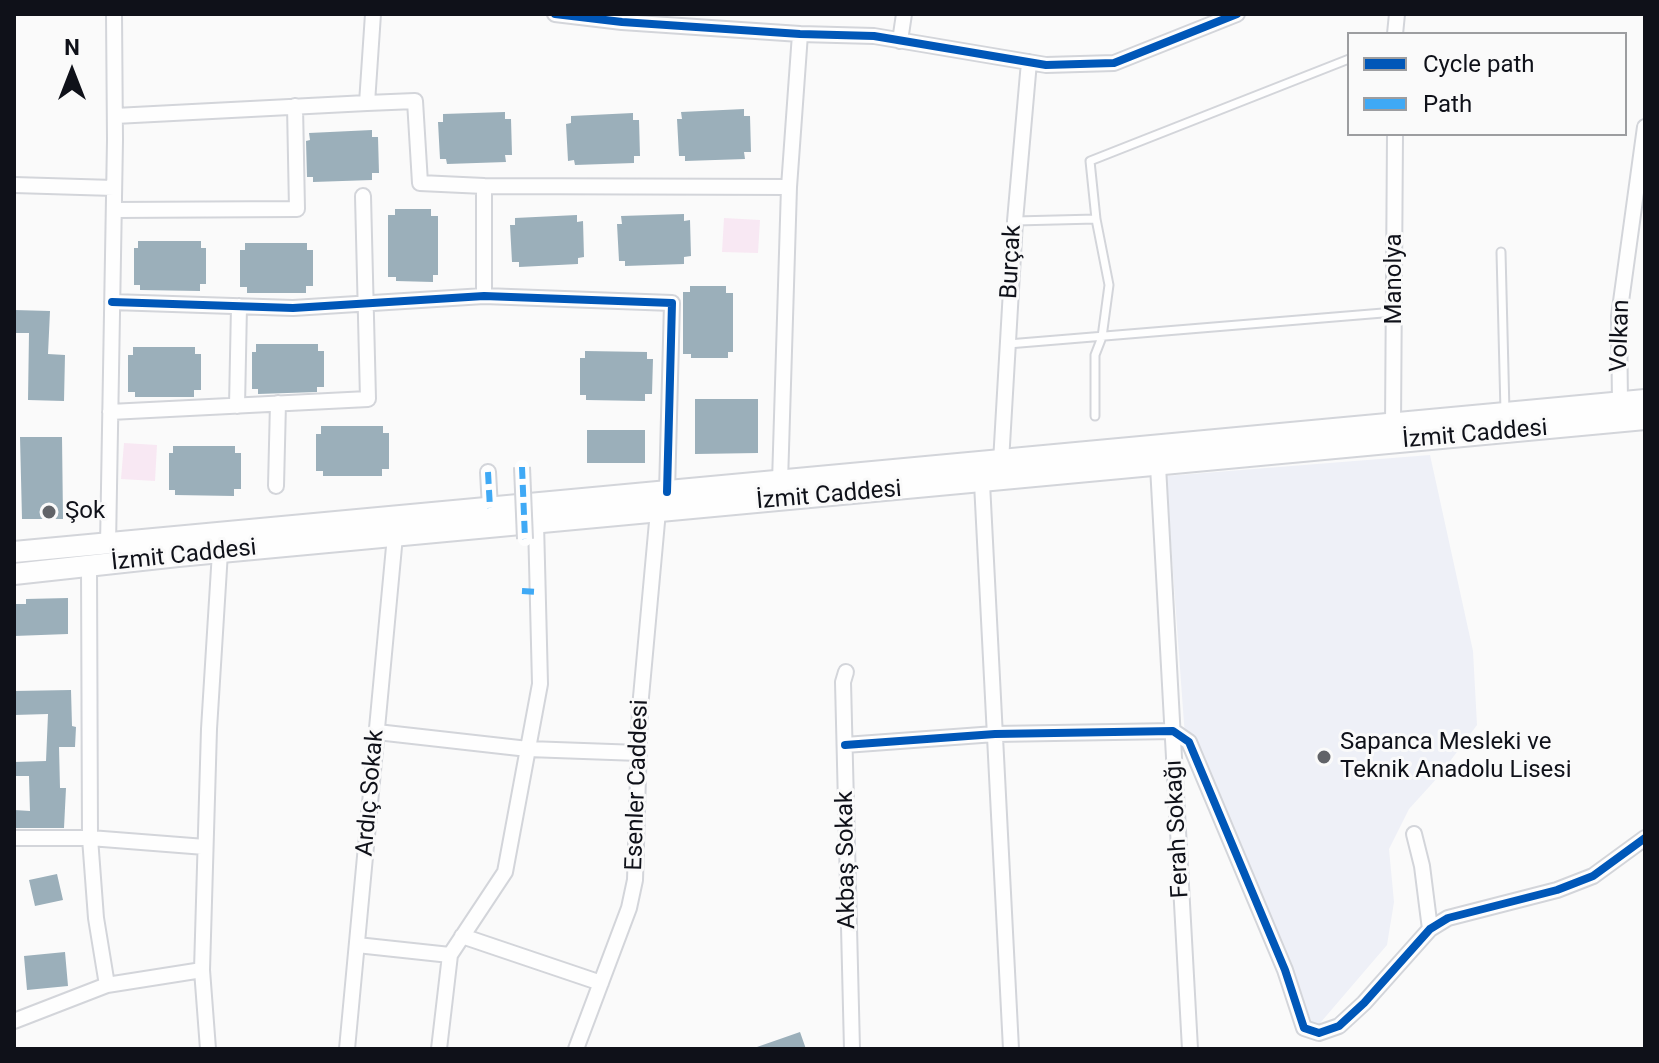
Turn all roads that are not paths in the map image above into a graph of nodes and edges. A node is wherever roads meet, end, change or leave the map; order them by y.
1 (114, 14) edge
2 (373, 14) edge
3 (555, 14) edge
4 (904, 14) edge
5 (1237, 14) edge
6 (800, 34) junction
7 (900, 41) junction
8 (1347, 60) edge
9 (1029, 62) junction
10 (367, 103) junction
11 (295, 106) junction
12 (115, 116) junction
13 (1645, 127) edge
14 (1395, 136) edge
15 (14, 185) edge
16 (484, 186) junction
17 (789, 187) junction
18 (114, 188) junction
19 (363, 196) dead end
20 (114, 210) junction
21 (1096, 219) junction
22 (1015, 221) junction
23 (1501, 252) dead end
24 (484, 296) junction
25 (112, 302) junction
26 (367, 304) junction
27 (239, 306) junction
28 (1395, 312) junction
29 (1102, 337) junction
30 (1008, 344) junction
31 (1645, 400) edge
32 (278, 403) junction
33 (1620, 403) junction
34 (237, 406) junction
35 (110, 412) junction
36 (1505, 414) junction
37 (1095, 416) dead end
38 (1645, 419) edge
39 (1393, 424) junction
40 (1001, 462) junction
41 (1158, 466) junction
42 (522, 467) dead end
43 (488, 472) dead end
44 (780, 482) junction
45 (982, 483) junction
46 (276, 486) dead end
47 (667, 492) junction
48 (490, 508) junction
49 (658, 511) junction
50 (530, 531) junction
51 (395, 536) junction
52 (108, 545) junction
53 (14, 552) edge
54 (220, 552) junction
55 (89, 566) junction
56 (14, 574) edge
57 (522, 591) dead end
58 (538, 592) junction
59 (846, 672) dead end
60 (1173, 731) junction
61 (377, 732) junction
62 (995, 734) junction
63 (845, 745) junction
64 (528, 749) junction
65 (639, 753) junction
66 (1414, 834) dead end
67 (14, 838) edge
68 (90, 838) junction
69 (1645, 838) edge
70 (205, 847) junction
71 (1430, 929) junction
72 (462, 936) junction
73 (357, 945) junction
74 (450, 955) junction
75 (202, 970) junction
76 (601, 983) junction
77 (107, 985) junction
78 (14, 1021) edge
79 (208, 1049) edge
80 (347, 1049) edge
81 (439, 1049) edge
82 (576, 1049) edge
83 (852, 1049) edge
84 (1011, 1049) edge
85 (1190, 1049) edge

1 - 12 street
2 - 10 street
3 - 6 street
4 - 7 street
5 - 9 street
6 - 7 street
6 - 17 street
7 - 9 street
8 - 21 lane
9 - 22 street, Burçak
10 - 11 street
10 - 16 street
11 - 12 street
11 - 20 street
12 - 18 street
13 - 33 street, Volkan
14 - 28 street, Manolya
15 - 18 street
16 - 17 street
16 - 24 street
17 - 44 street
18 - 20 street
19 - 26 street
20 - 25 street
21 - 22 lane
21 - 29 lane
22 - 30 street, Burçak
23 - 36 lane
24 - 26 street
24 - 47 street
25 - 27 street
25 - 35 street
26 - 27 street
26 - 32 street
27 - 34 street
28 - 29 lane
28 - 39 street, Manolya
29 - 30 lane
29 - 37 lane
30 - 40 street, Burçak
31 - 33 main road, İzmit Caddesi
32 - 34 street
32 - 46 street
33 - 36 main road, İzmit Caddesi
34 - 35 street
35 - 52 street
36 - 39 main road, İzmit Caddesi
38 - 41 main road, İzmit Caddesi
39 - 40 main road, İzmit Caddesi
40 - 44 main road, İzmit Caddesi
41 - 45 main road, İzmit Caddesi
41 - 60 street, Ferah Sokağı
42 - 50 street, bridge
43 - 48 street
44 - 47 main road, İzmit Caddesi
45 - 49 main road, İzmit Caddesi
45 - 62 street
47 - 48 main road, İzmit Caddesi
48 - 52 main road, İzmit Caddesi
49 - 50 main road, İzmit Caddesi
49 - 65 street, Esenler Caddesi
50 - 51 main road, İzmit Caddesi
50 - 58 street
51 - 54 main road, İzmit Caddesi
51 - 61 street, Ardıç Sokak
52 - 53 main road, İzmit Caddesi
54 - 55 main road, İzmit Caddesi
54 - 70 street
55 - 56 main road, İzmit Caddesi
55 - 68 street
57 - 58 street
58 - 64 street
59 - 63 street, Akbaş Sokak
60 - 62 street
60 - 71 street
60 - 85 street, Ferah Sokağı
61 - 64 street
61 - 73 street, Ardıç Sokak
62 - 63 street
62 - 84 street
63 - 83 street, Akbaş Sokak
64 - 65 street
64 - 72 street
65 - 76 street, Esenler Caddesi
66 - 71 street
67 - 68 street
68 - 70 street
68 - 77 street
69 - 71 street
70 - 75 street
72 - 74 street
72 - 76 street
73 - 74 street
73 - 80 street, Ardıç Sokak
74 - 81 street
75 - 77 street
75 - 79 street
76 - 82 street, Esenler Caddesi
77 - 78 street

